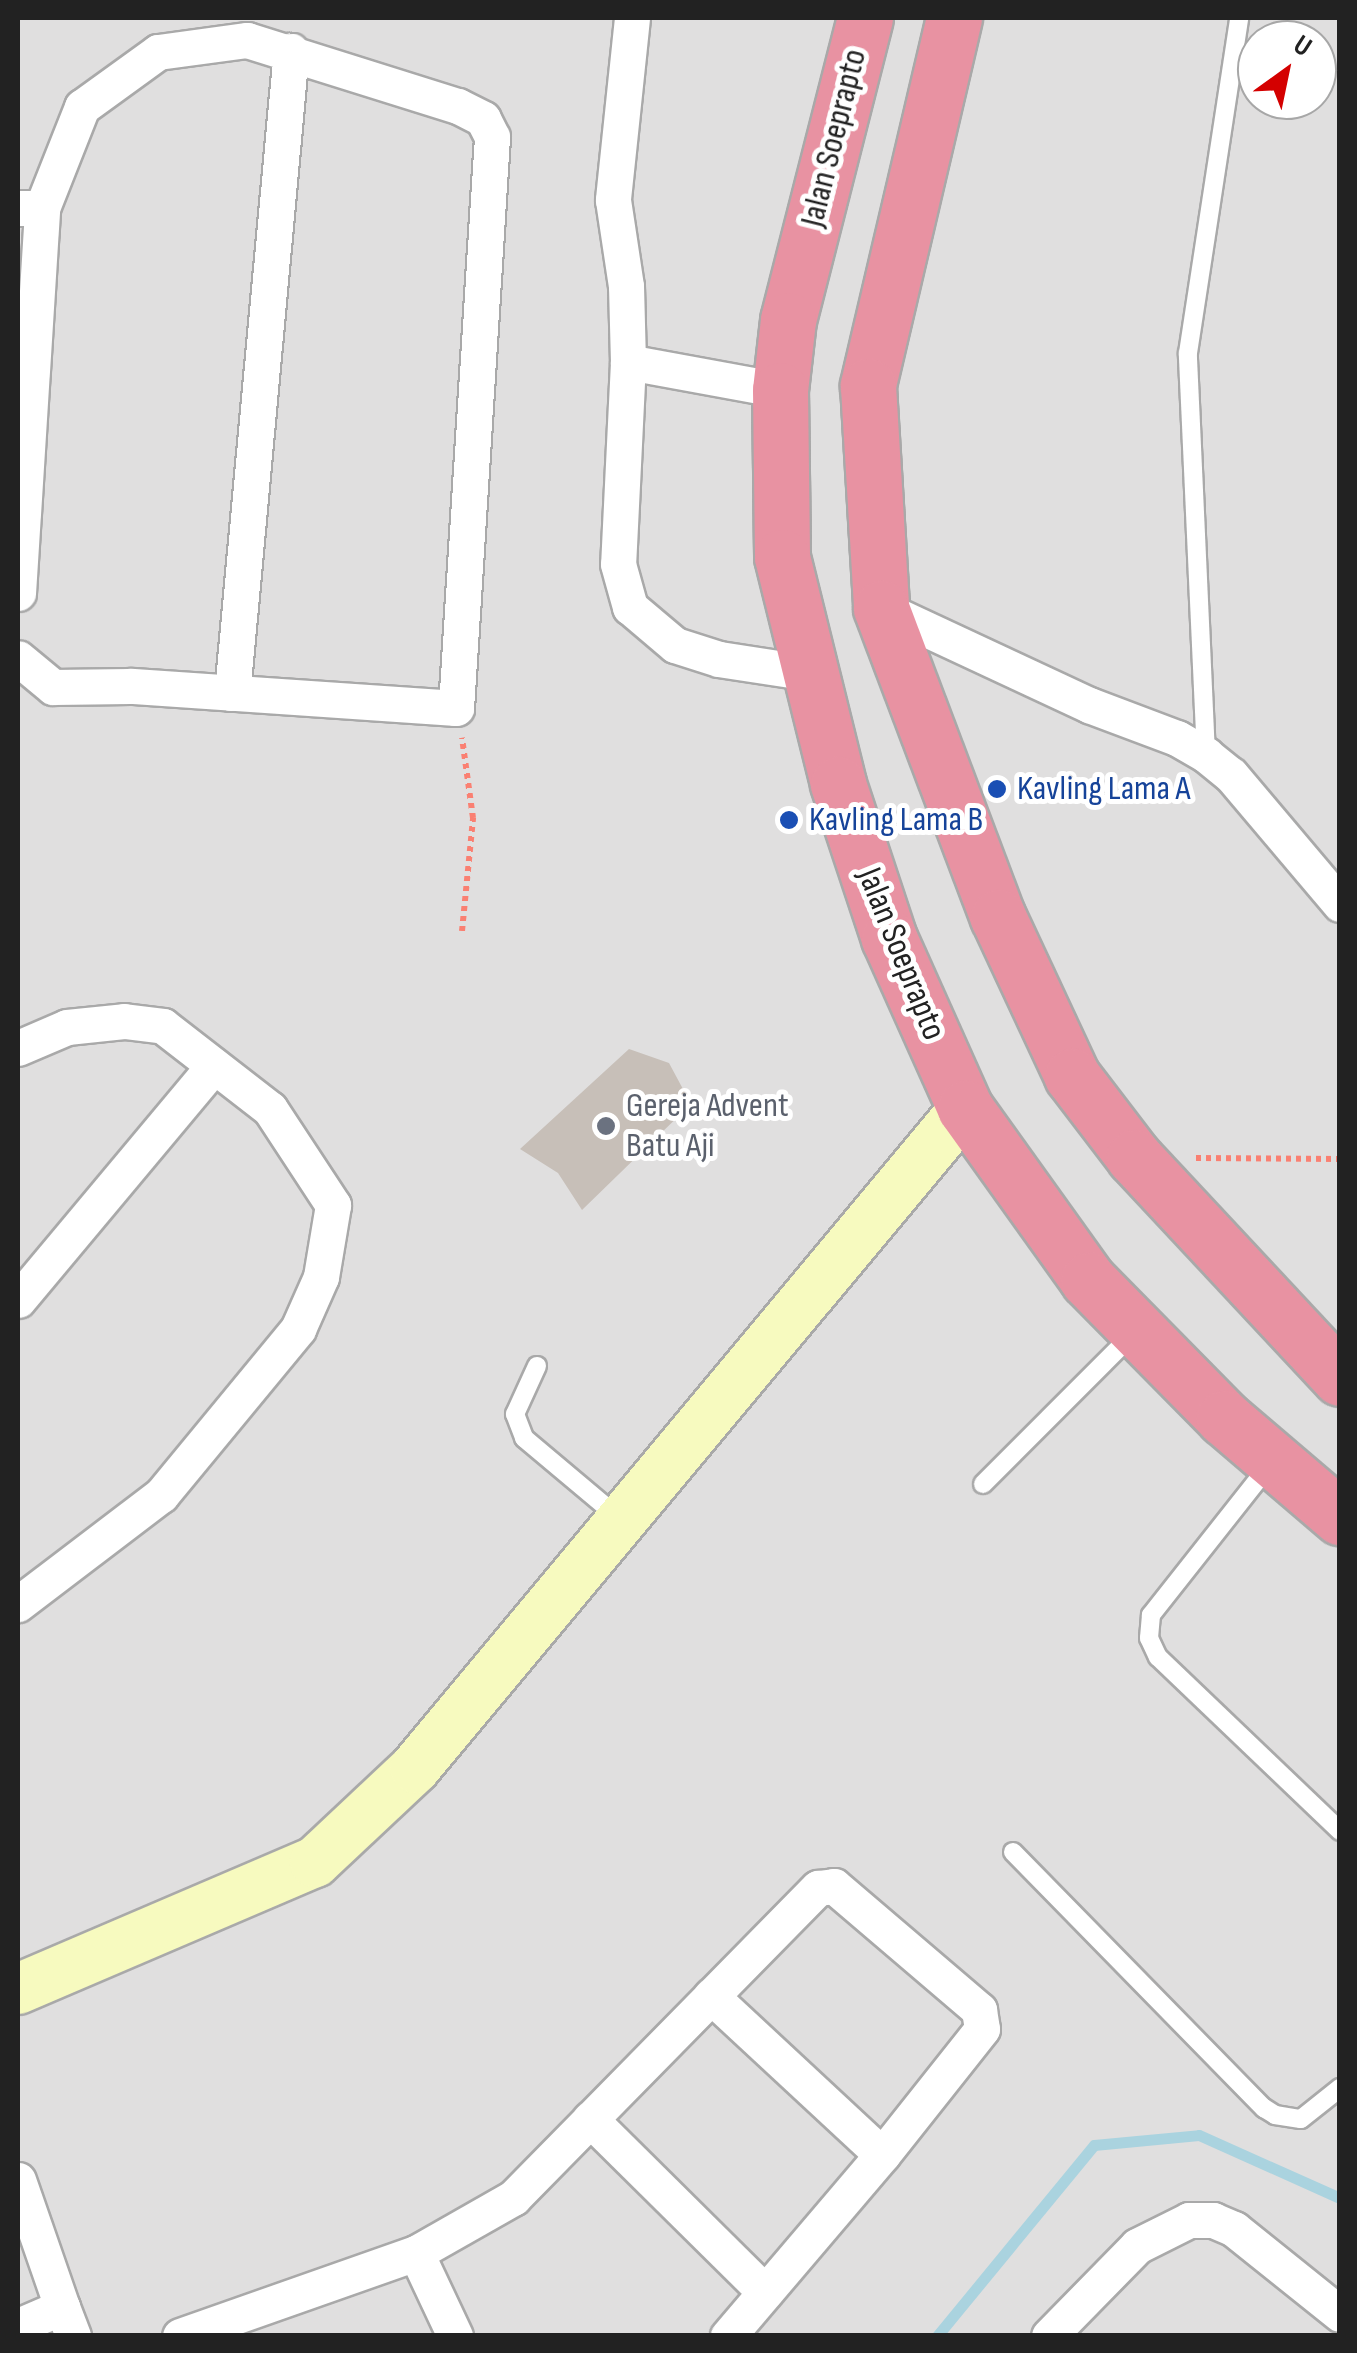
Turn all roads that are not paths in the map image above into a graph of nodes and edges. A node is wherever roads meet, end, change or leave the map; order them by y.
1 (632, 18) edge
2 (864, 18) edge
3 (954, 18) edge
4 (1239, 18) edge
5 (290, 51) junction
6 (30, 208) edge
7 (628, 362) junction
8 (780, 390) junction
9 (18, 593) edge
10 (881, 608) junction
11 (18, 658) edge
12 (811, 673) junction
13 (232, 693) junction
14 (1206, 756) junction
15 (1340, 904) edge
16 (18, 1048) edge
17 (214, 1066) junction
18 (965, 1108) junction
19 (18, 1300) edge
20 (1137, 1330) junction
21 (537, 1366) dead end
22 (1340, 1378) edge
23 (1273, 1460) junction
24 (983, 1484) dead end
25 (1340, 1516) edge
26 (622, 1520) junction
27 (18, 1604) edge
28 (1340, 1831) edge
29 (1012, 1852) dead end
30 (18, 1989) edge
31 (711, 1996) junction
32 (1340, 2088) edge
33 (590, 2119) junction
34 (882, 2155) junction
35 (18, 2180) edge
36 (416, 2254) junction
37 (765, 2292) junction
38 (1340, 2314) edge
39 (68, 2321) edge
40 (255, 2323) edge
41 (18, 2326) edge
42 (180, 2336) edge
43 (456, 2336) edge
44 (728, 2336) edge
45 (1049, 2336) edge

1 - 7 street
2 - 8 highway, Jalan Soeprapto
3 - 10 highway
4 - 14 lane
5 - 6 street
5 - 13 street
5 - 13 street
6 - 9 street
7 - 8 street
7 - 12 street
8 - 12 highway, Jalan Soeprapto
10 - 14 street
10 - 22 highway
11 - 13 street
12 - 18 highway, Jalan Soeprapto
14 - 15 street
16 - 17 street
17 - 19 street
17 - 27 street
18 - 20 highway, Jalan Soeprapto
18 - 26 street
20 - 23 highway, Jalan Soeprapto
20 - 24 lane
21 - 26 lane
23 - 25 highway, Jalan Soeprapto
23 - 28 lane
26 - 30 street
29 - 32 lane
31 - 33 street
31 - 34 street
31 - 34 street
33 - 36 street
33 - 37 street
34 - 37 street
35 - 39 street
36 - 40 street
36 - 43 street
37 - 44 street
38 - 45 street
39 - 41 street
40 - 42 street

